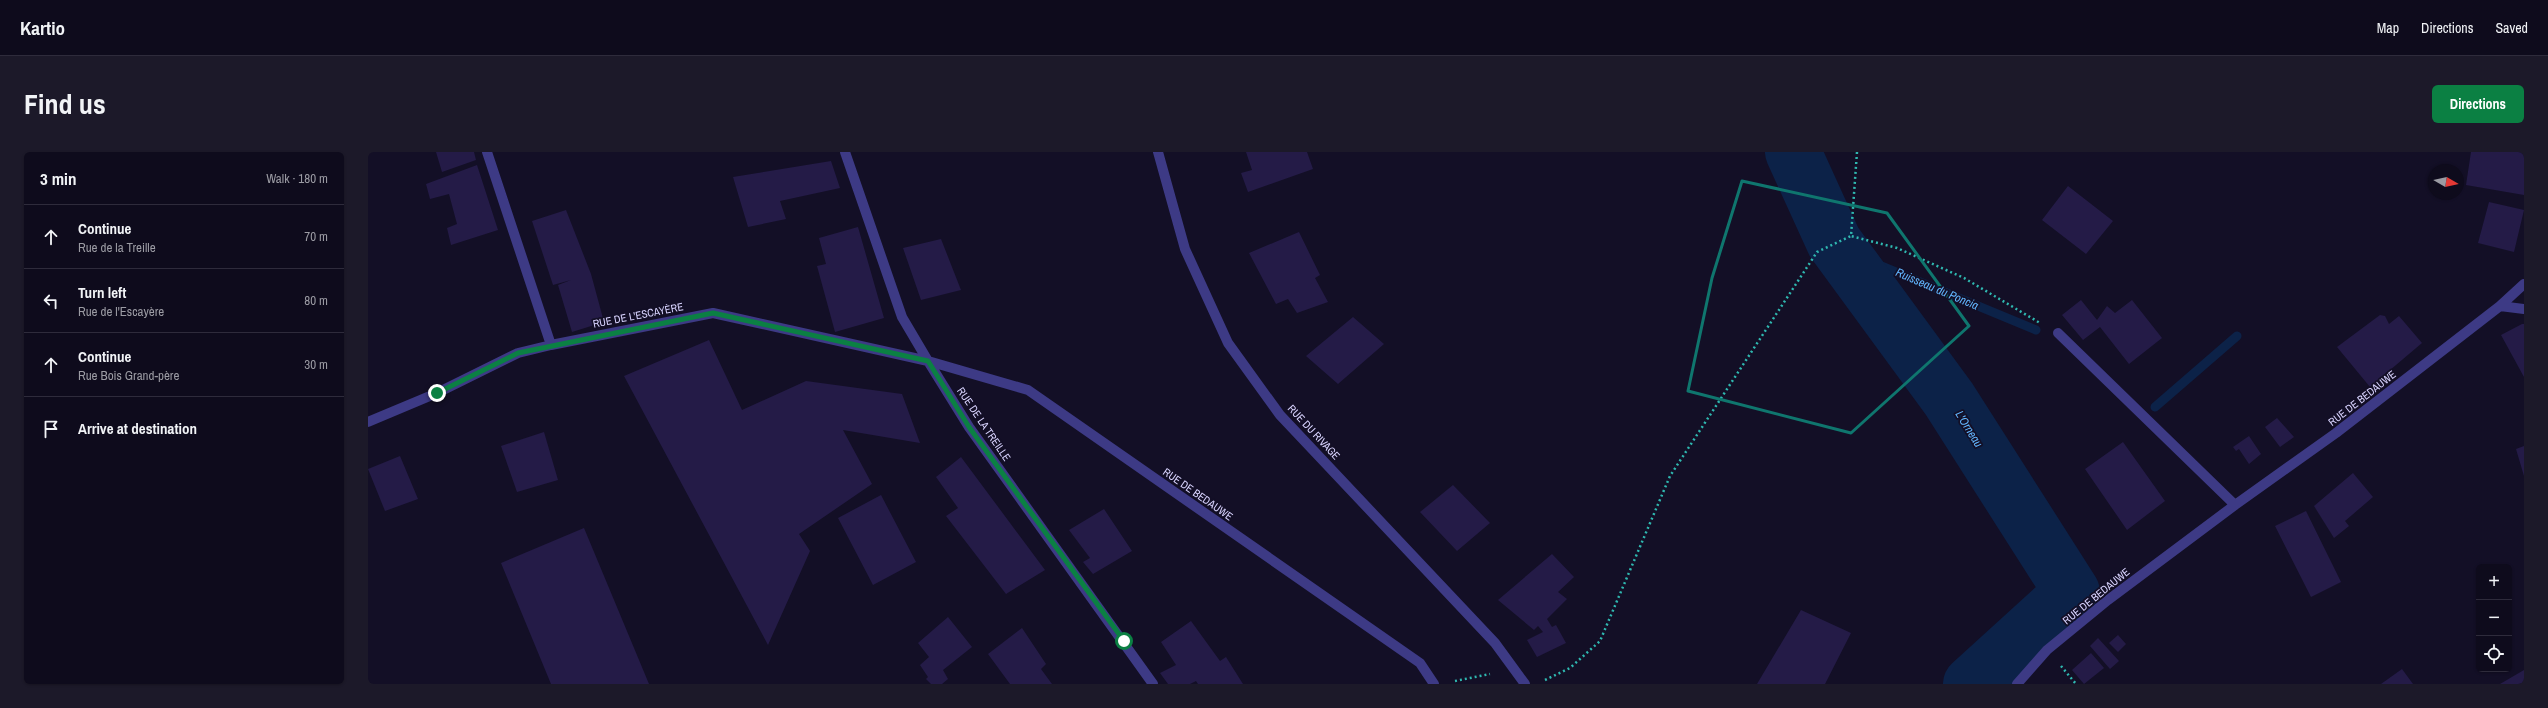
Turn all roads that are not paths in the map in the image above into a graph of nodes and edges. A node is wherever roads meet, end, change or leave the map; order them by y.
1 (487, 152) edge
2 (845, 152) edge
3 (1158, 152) edge
4 (2524, 284) edge
5 (2500, 306) junction
6 (2524, 309) edge
7 (2058, 333) road end
8 (551, 345) junction
9 (928, 361) junction
10 (368, 422) edge
11 (2234, 505) junction
12 (1153, 684) edge
13 (1434, 684) edge
14 (1525, 684) edge
15 (2017, 684) edge

1 - 8 street
2 - 9 street, RUE DE LA TREILLE
3 - 14 street, RUE DU RIVAGE
4 - 5 street, RUE DE BEDAUWE
5 - 6 street
5 - 11 street, RUE DE BEDAUWE
7 - 11 street
8 - 9 street, RUE DE L'ESCAYÈRE
8 - 10 street, RUE DE L'ESCAYÈRE
9 - 12 street, RUE DE LA TREILLE
9 - 13 street, RUE DE BEDAUWE
11 - 15 street, RUE DE BEDAUWE

